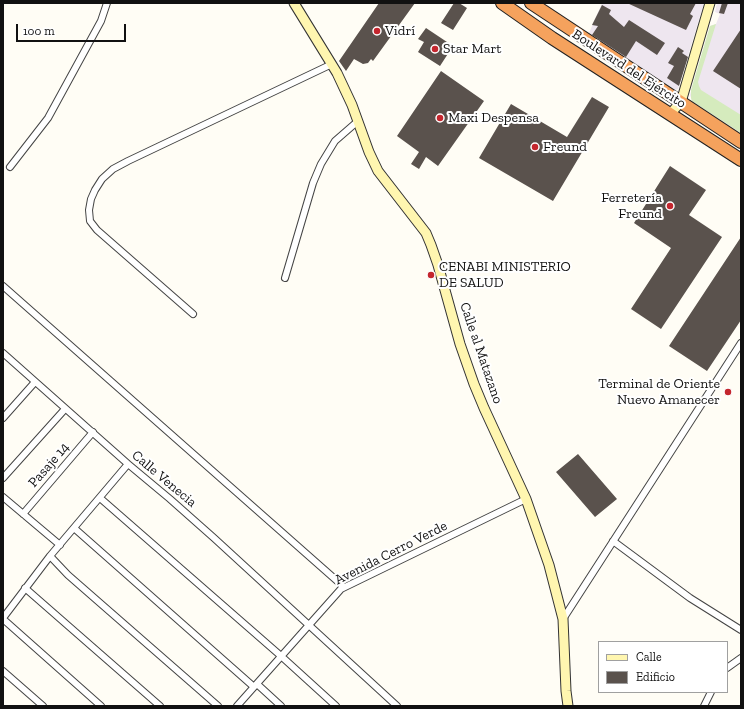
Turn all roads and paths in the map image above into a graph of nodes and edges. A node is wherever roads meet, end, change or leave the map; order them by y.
1 (107, 3) edge
2 (294, 3) edge
3 (502, 3) edge
4 (532, 3) edge
5 (710, 3) edge
6 (564, 24) junction
7 (582, 36) junction
8 (552, 38) junction
9 (572, 50) junction
10 (332, 64) junction
11 (681, 102) junction
12 (670, 114) junction
13 (358, 121) junction
14 (741, 142) edge
15 (741, 160) edge
16 (10, 167) dead end
17 (285, 278) dead end
18 (3, 286) edge
19 (193, 314) dead end
20 (741, 343) edge
21 (4, 355) edge
22 (35, 382) junction
23 (65, 409) junction
24 (3, 418) edge
25 (93, 432) junction
26 (128, 464) junction
27 (3, 478) edge
28 (3, 497) edge
29 (100, 498) junction
30 (526, 498) junction
31 (23, 514) junction
32 (74, 528) junction
33 (613, 541) junction
34 (60, 545) junction
35 (50, 556) junction
36 (344, 587) junction
37 (25, 588) junction
38 (3, 619) edge
39 (563, 619) junction
40 (309, 624) junction
41 (741, 630) edge
42 (281, 656) junction
43 (741, 658) edge
44 (728, 667) edge
45 (3, 670) edge
46 (256, 685) junction
47 (710, 693) edge
48 (43, 706) edge
49 (101, 706) edge
50 (160, 706) edge
51 (218, 706) edge
52 (237, 706) edge
53 (280, 706) edge
54 (336, 706) edge
55 (398, 706) edge
56 (568, 706) edge
57 (704, 706) edge

1 - 16 street
2 - 10 street, Calle al Matazano
3 - 8 highway, Boulevard del Ejército
4 - 6 highway, Boulevard del Ejército
5 - 11 street
6 - 7 highway, Boulevard del Ejército
6 - 8 highway
7 - 9 highway
7 - 11 highway, Boulevard del Ejército
8 - 9 highway, Boulevard del Ejército
9 - 12 highway, Boulevard del Ejército
10 - 13 street, Calle al Matazano
10 - 19 street
11 - 12 street
11 - 14 highway, Boulevard del Ejército
12 - 15 highway, Boulevard del Ejército
13 - 17 street
13 - 30 street, Calle al Matazano
18 - 36 street
20 - 33 street
21 - 22 street, Calle Venecia
22 - 23 street, Calle Venecia
22 - 24 street
23 - 25 street, Calle Venecia
23 - 27 street
25 - 26 street, Calle Venecia
25 - 31 street, Pasaje 14
26 - 29 street
26 - 40 street, Calle Venecia
28 - 31 street
29 - 32 street
29 - 42 street
30 - 36 street, Avenida Cerro Verde
30 - 39 street, Calle al Matazano
31 - 34 street
32 - 34 street
32 - 46 street
33 - 39 street
33 - 41 street
34 - 35 street
35 - 37 street
35 - 51 street
36 - 40 street, Avenida Cerro Verde
37 - 38 street
37 - 50 street
38 - 49 street
39 - 56 street, Calle al Matazano
40 - 42 street, Avenida Cerro Verde
40 - 55 street, Calle Venecia
42 - 46 street, Avenida Cerro Verde
42 - 54 street
43 - 44 street
45 - 48 street
46 - 52 street, Avenida Cerro Verde
46 - 53 street
47 - 57 street

